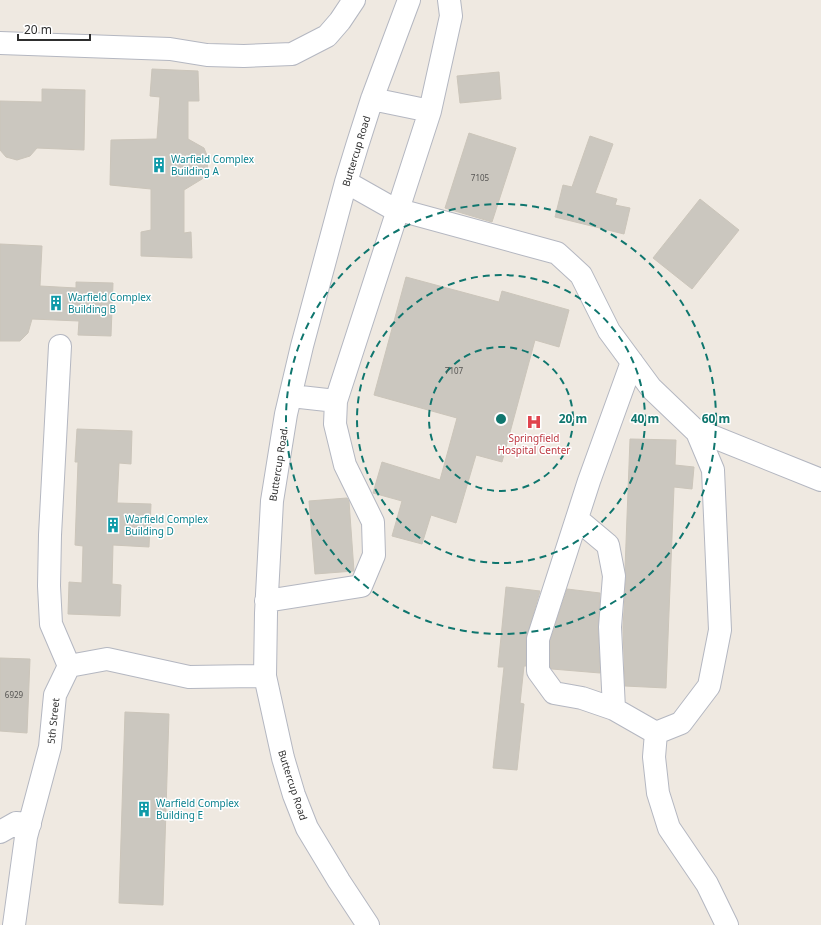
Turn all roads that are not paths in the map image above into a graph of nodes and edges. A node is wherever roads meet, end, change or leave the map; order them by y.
1 (354, 0) edge
2 (409, 0) edge
3 (449, 0) edge
4 (0, 43) edge
5 (372, 99) junction
6 (430, 111) junction
7 (346, 182) junction
8 (397, 210) junction
9 (60, 346) dead end
10 (632, 362) junction
11 (291, 396) junction
12 (336, 401) junction
13 (694, 429) junction
14 (821, 480) edge
15 (577, 519) junction
16 (266, 601) junction
17 (69, 666) junction
18 (265, 676) junction
19 (614, 708) junction
20 (656, 733) junction
21 (30, 824) junction
22 (0, 832) edge
23 (14, 925) edge
24 (368, 925) edge
25 (727, 925) edge

1 - 4 street
2 - 5 street, Buttercup Road
3 - 6 street
5 - 6 street
5 - 7 street, Buttercup Road
6 - 8 street
7 - 8 street
7 - 11 street, Buttercup Road
8 - 10 street
8 - 12 street
9 - 17 street
10 - 13 street
10 - 15 street
11 - 12 street
11 - 16 street, Buttercup Road
12 - 16 street
13 - 14 street
13 - 20 street
15 - 19 street
15 - 19 street
16 - 18 street, Buttercup Road
17 - 18 street
17 - 21 street, 5th Street
18 - 24 street, Buttercup Road
19 - 20 street
20 - 25 street
21 - 22 street
21 - 23 street, 5th Street

